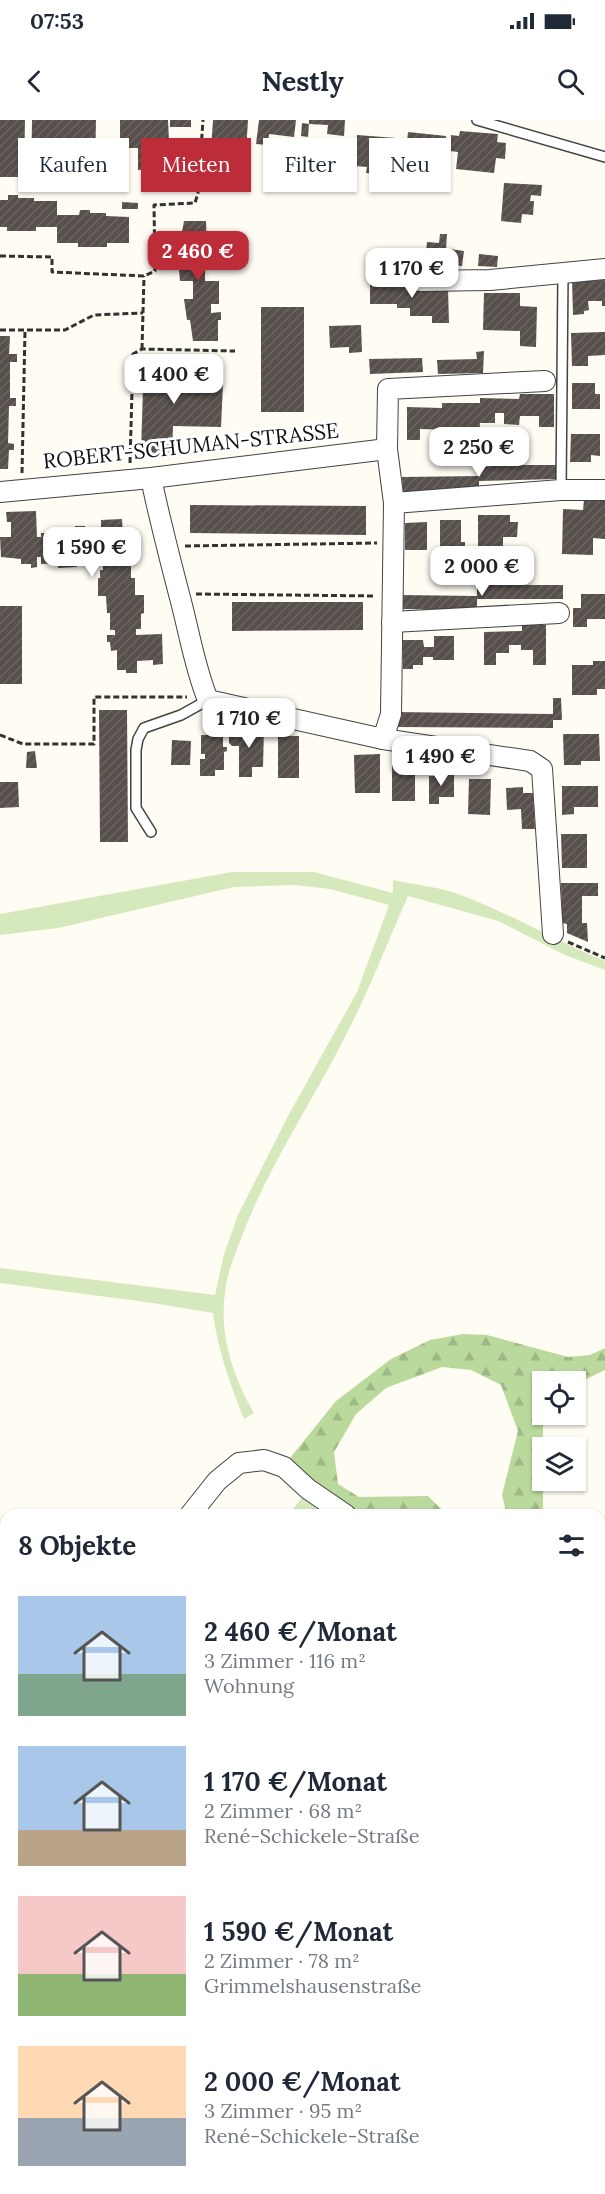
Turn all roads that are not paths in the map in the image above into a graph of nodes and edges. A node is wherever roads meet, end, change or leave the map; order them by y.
1 (477, 120) edge
2 (605, 157) edge
3 (605, 269) edge
4 (563, 274) junction
5 (420, 280) dead end
6 (545, 381) dead end
7 (387, 449) junction
8 (151, 478) junction
9 (561, 490) junction
10 (605, 490) edge
11 (0, 492) edge
12 (394, 503) junction
13 (559, 613) dead end
14 (393, 622) junction
15 (208, 700) junction
16 (383, 739) junction
17 (151, 832) dead end
18 (553, 934) road end
19 (195, 1509) edge
20 (337, 1509) edge

1 - 2 lane
3 - 4 street
4 - 5 street
4 - 9 lane
6 - 7 street
7 - 8 street, ROBERT-SCHUMAN-STRASSE
7 - 12 street
8 - 11 street, ROBERT-SCHUMAN-STRASSE
8 - 15 street
9 - 10 street
9 - 12 street
12 - 14 street
13 - 14 street
14 - 16 street
15 - 16 street
15 - 17 lane
16 - 18 street
19 - 20 street

